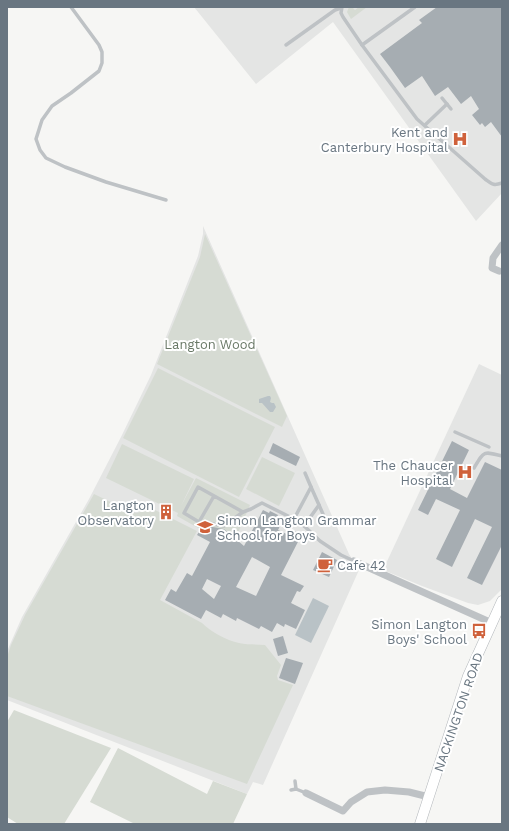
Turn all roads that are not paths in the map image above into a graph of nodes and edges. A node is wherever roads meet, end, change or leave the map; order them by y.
1 (71, 7) edge
2 (341, 7) edge
3 (415, 7) edge
4 (362, 44) junction
5 (286, 45) dead end
6 (442, 98) dead end
7 (447, 104) junction
8 (450, 109) dead end
9 (425, 125) junction
10 (502, 183) edge
11 (166, 200) dead end
12 (502, 245) edge
13 (499, 271) dead end
14 (455, 432) dead end
15 (489, 452) junction
16 (502, 456) edge
17 (474, 468) dead end
18 (305, 473) dead end
19 (311, 487) junction
20 (214, 496) junction
21 (319, 505) junction
22 (243, 512) junction
23 (294, 519) junction
24 (326, 521) dead end
25 (208, 523) dead end
26 (304, 526) junction
27 (354, 560) joint
28 (502, 601) edge
29 (492, 623) junction
30 (296, 781) dead end
31 (296, 788) junction
32 (291, 790) dead end
33 (306, 793) joint
34 (429, 797) junction
35 (420, 824) edge

1 - 11 lane
2 - 4 lane
2 - 5 lane
3 - 4 lane
4 - 9 lane
6 - 7 lane
7 - 8 lane
7 - 9 lane
9 - 10 lane
12 - 13 street
14 - 15 lane
15 - 16 lane
15 - 17 lane
18 - 19 lane
19 - 21 lane
19 - 23 lane
20 - 20 lane
20 - 22 lane
21 - 24 lane
21 - 26 lane
22 - 23 lane
22 - 25 lane
23 - 26 lane
26 - 27 lane
27 - 29 street
28 - 29 main road, NACKINGTON ROAD
29 - 34 main road, NACKINGTON ROAD
30 - 31 lane
31 - 32 lane
31 - 33 lane
33 - 34 street
34 - 35 main road, NACKINGTON ROAD

